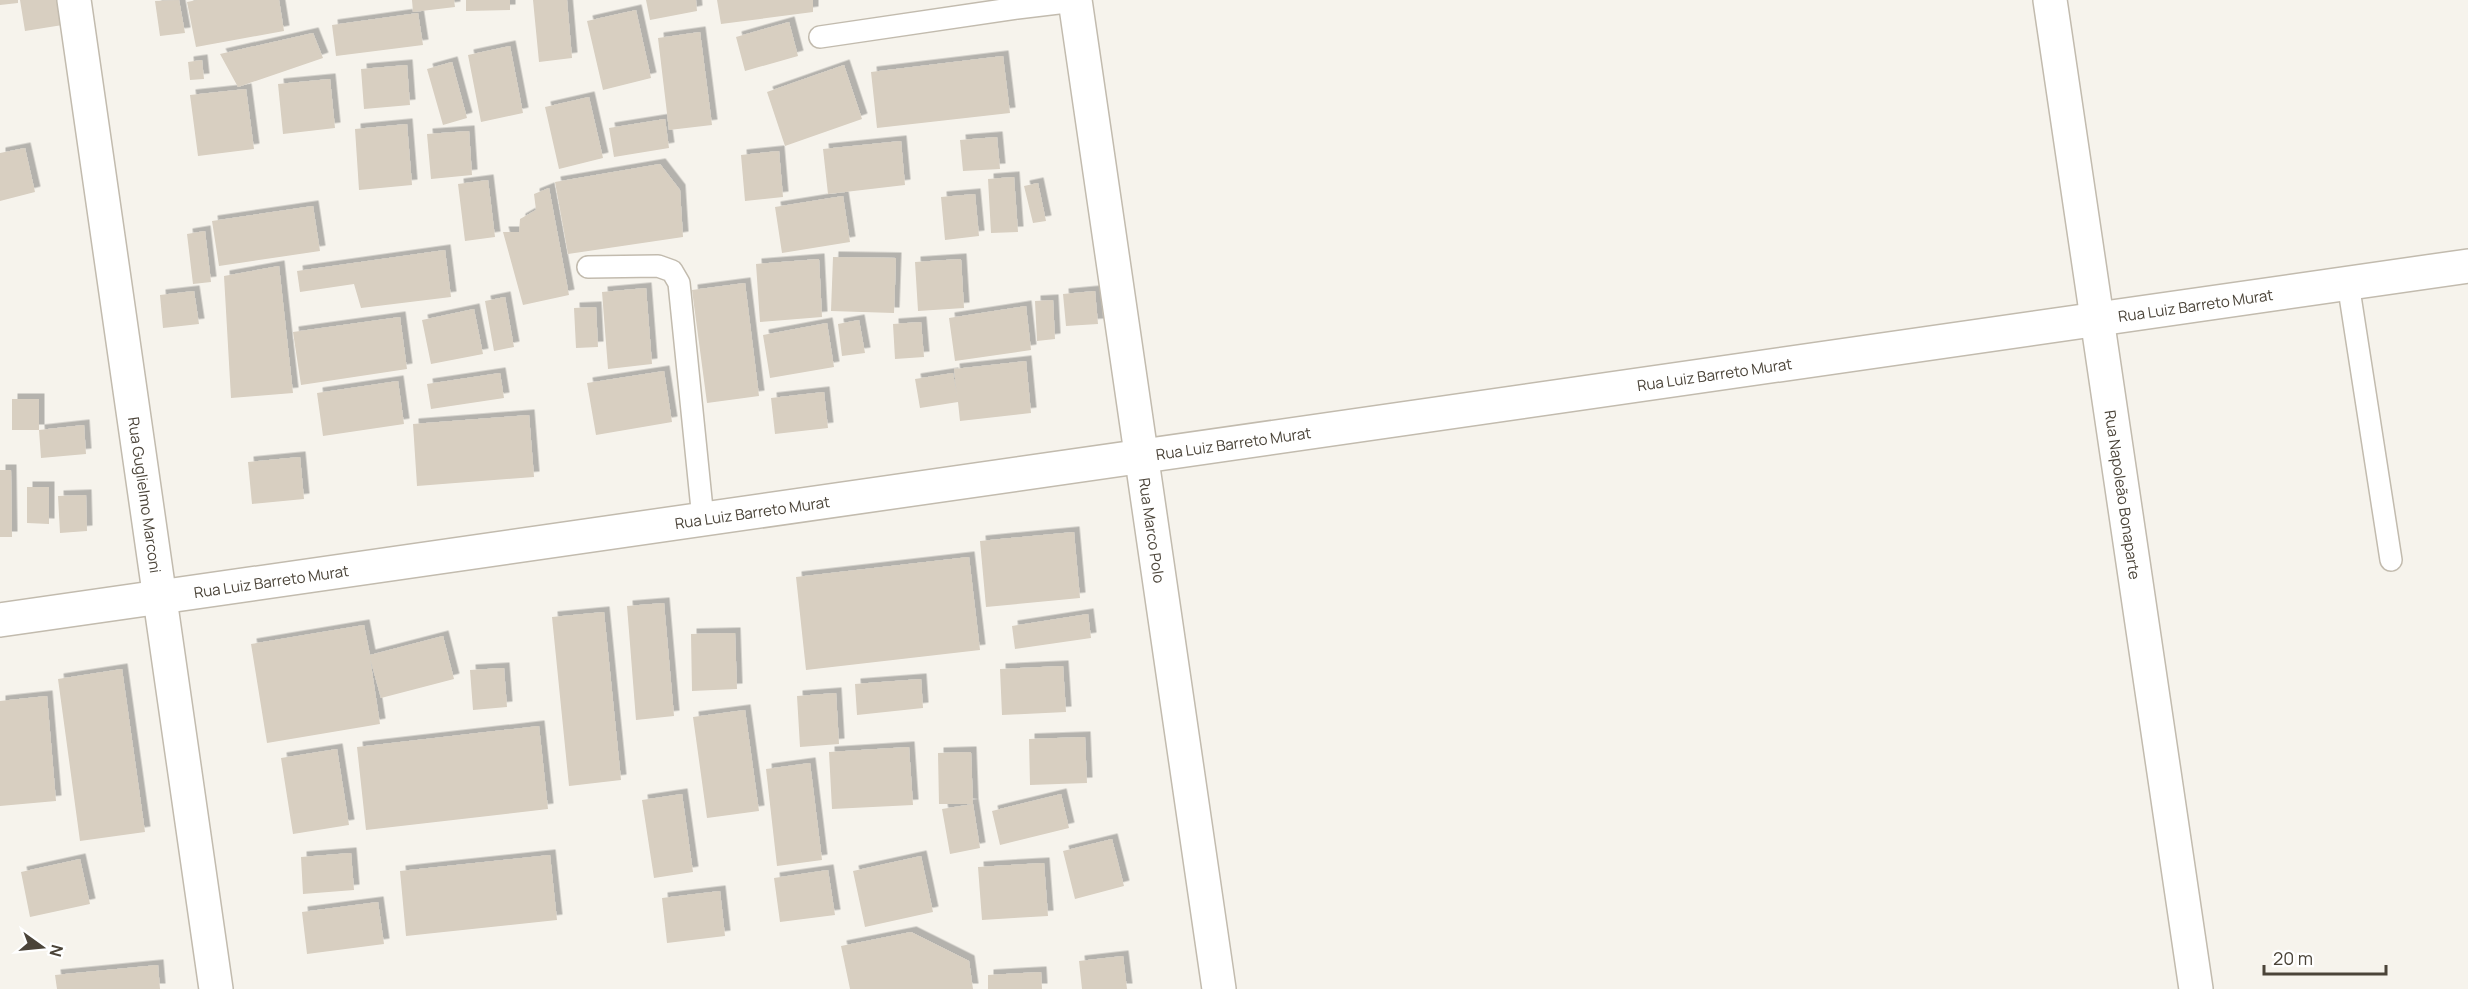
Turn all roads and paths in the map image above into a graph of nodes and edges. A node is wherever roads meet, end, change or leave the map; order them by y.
1 (74, 0) edge
2 (2050, 0) edge
3 (1075, 1) edge
4 (820, 37) dead end
5 (2468, 266) edge
6 (588, 267) dead end
7 (2348, 283) junction
8 (2097, 320) junction
9 (1141, 457) junction
10 (703, 519) junction
11 (2391, 560) dead end
12 (160, 597) junction
13 (0, 620) edge
14 (216, 989) edge
15 (1219, 989) edge
16 (2196, 989) edge

1 - 12 street, Rua Guglielmo Marconi
2 - 8 street, Rua Napoleão Bonaparte
3 - 4 lane
3 - 9 street, Rua Marco Polo
5 - 7 street, Rua Luiz Barreto Murat
6 - 10 lane
7 - 8 street, Rua Luiz Barreto Murat
7 - 11 lane
8 - 9 street, Rua Luiz Barreto Murat
8 - 16 street, Rua Napoleão Bonaparte
9 - 10 street, Rua Luiz Barreto Murat
9 - 15 street, Rua Marco Polo
10 - 12 street, Rua Luiz Barreto Murat
12 - 13 street, Rua Luiz Barreto Murat
12 - 14 street, Rua Guglielmo Marconi

